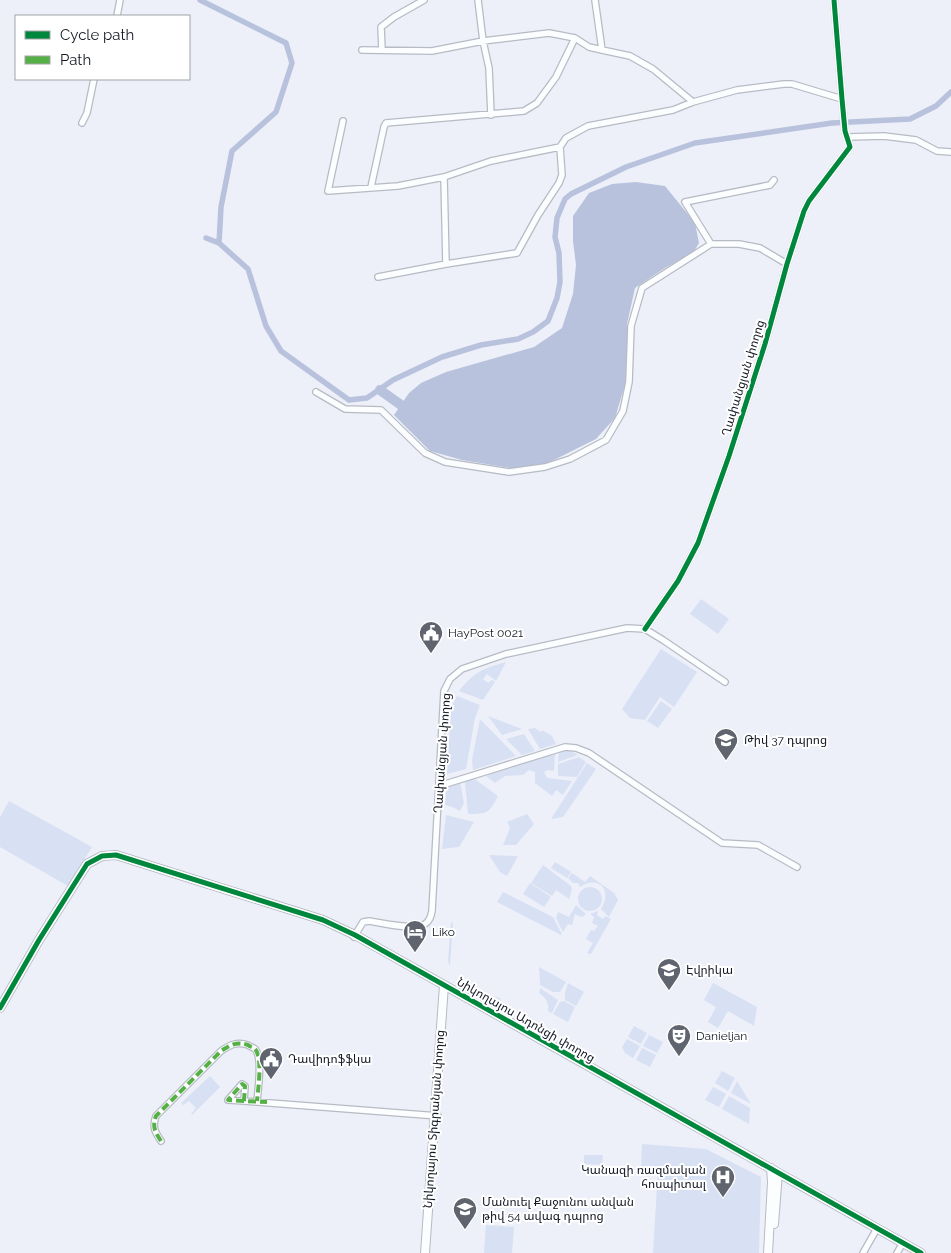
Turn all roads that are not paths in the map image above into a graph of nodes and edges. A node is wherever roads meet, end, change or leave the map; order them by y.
1 (120, 0) edge
2 (424, 0) edge
3 (478, 0) edge
4 (595, 0) edge
5 (834, 0) edge
6 (117, 15) edge
7 (575, 38) junction
8 (483, 41) junction
9 (362, 50) dead end
10 (382, 50) junction
11 (602, 50) junction
12 (94, 80) edge
13 (842, 99) junction
14 (693, 102) junction
15 (492, 115) junction
16 (343, 121) dead end
17 (82, 123) dead end
18 (847, 134) junction
19 (560, 147) junction
20 (951, 152) edge
21 (444, 177) junction
22 (774, 180) dead end
23 (371, 187) junction
24 (712, 244) junction
25 (446, 264) junction
26 (787, 264) junction
27 (378, 277) dead end
28 (316, 392) dead end
29 (646, 629) junction
30 (725, 682) dead end
31 (439, 786) junction
32 (102, 857) junction
33 (796, 867) dead end
34 (354, 936) junction
35 (445, 987) junction
36 (0, 1008) edge
37 (0, 1013) edge
38 (244, 1101) dead end
39 (257, 1101) junction
40 (436, 1116) junction
41 (161, 1141) dead end
42 (775, 1173) junction
43 (875, 1232) junction
44 (899, 1250) edge
45 (425, 1253) edge
46 (430, 1253) edge
47 (768, 1253) edge
48 (772, 1253) edge
49 (864, 1253) edge
50 (912, 1253) edge
51 (921, 1253) edge

1 - 6 street
2 - 10 street
3 - 8 street
4 - 11 street
5 - 13 street
7 - 8 street
7 - 11 street
7 - 15 street
8 - 10 street
8 - 15 street
9 - 10 street
11 - 14 street
12 - 17 street
13 - 14 street
13 - 18 street
14 - 19 street
15 - 23 street
16 - 23 street
18 - 20 street
18 - 26 street, Ղափանցյան փողոց
19 - 21 street
19 - 25 street
21 - 23 street
21 - 25 street
22 - 24 street
24 - 26 street
24 - 28 street
25 - 27 street
26 - 29 street, Ղափանցյան փողոց
29 - 30 street
29 - 31 street, Ղափանցյան փողոց
31 - 33 street
31 - 34 street, Ղափանցյան փողոց
32 - 34 street, Նիկողայոս Ադոնցի փողոց
32 - 36 street
32 - 37 street
34 - 35 street, Նիկողայոս Ադոնցի փողոց
35 - 40 street, Նիկողայոս Տիգրանյան փողոց
35 - 42 street, Նիկողայոս Ադոնցի փողոց
38 - 39 street
39 - 40 street
39 - 41 street
40 - 45 street, Նիկողայոս Տիգրանյան փողոց
40 - 46 street, Նիկողայոս Տիգրանյան փողոց
42 - 43 street, Նիկողայոս Ադոնցի փողոց
42 - 47 street
42 - 48 street
42 - 51 street, Նիկողայոս Ադոնցի փողոց
43 - 44 street, Նիկողայոս Ադոնցի փողոց
43 - 49 street
44 - 50 street, Նիկողայոս Ադոնցի փողոց

